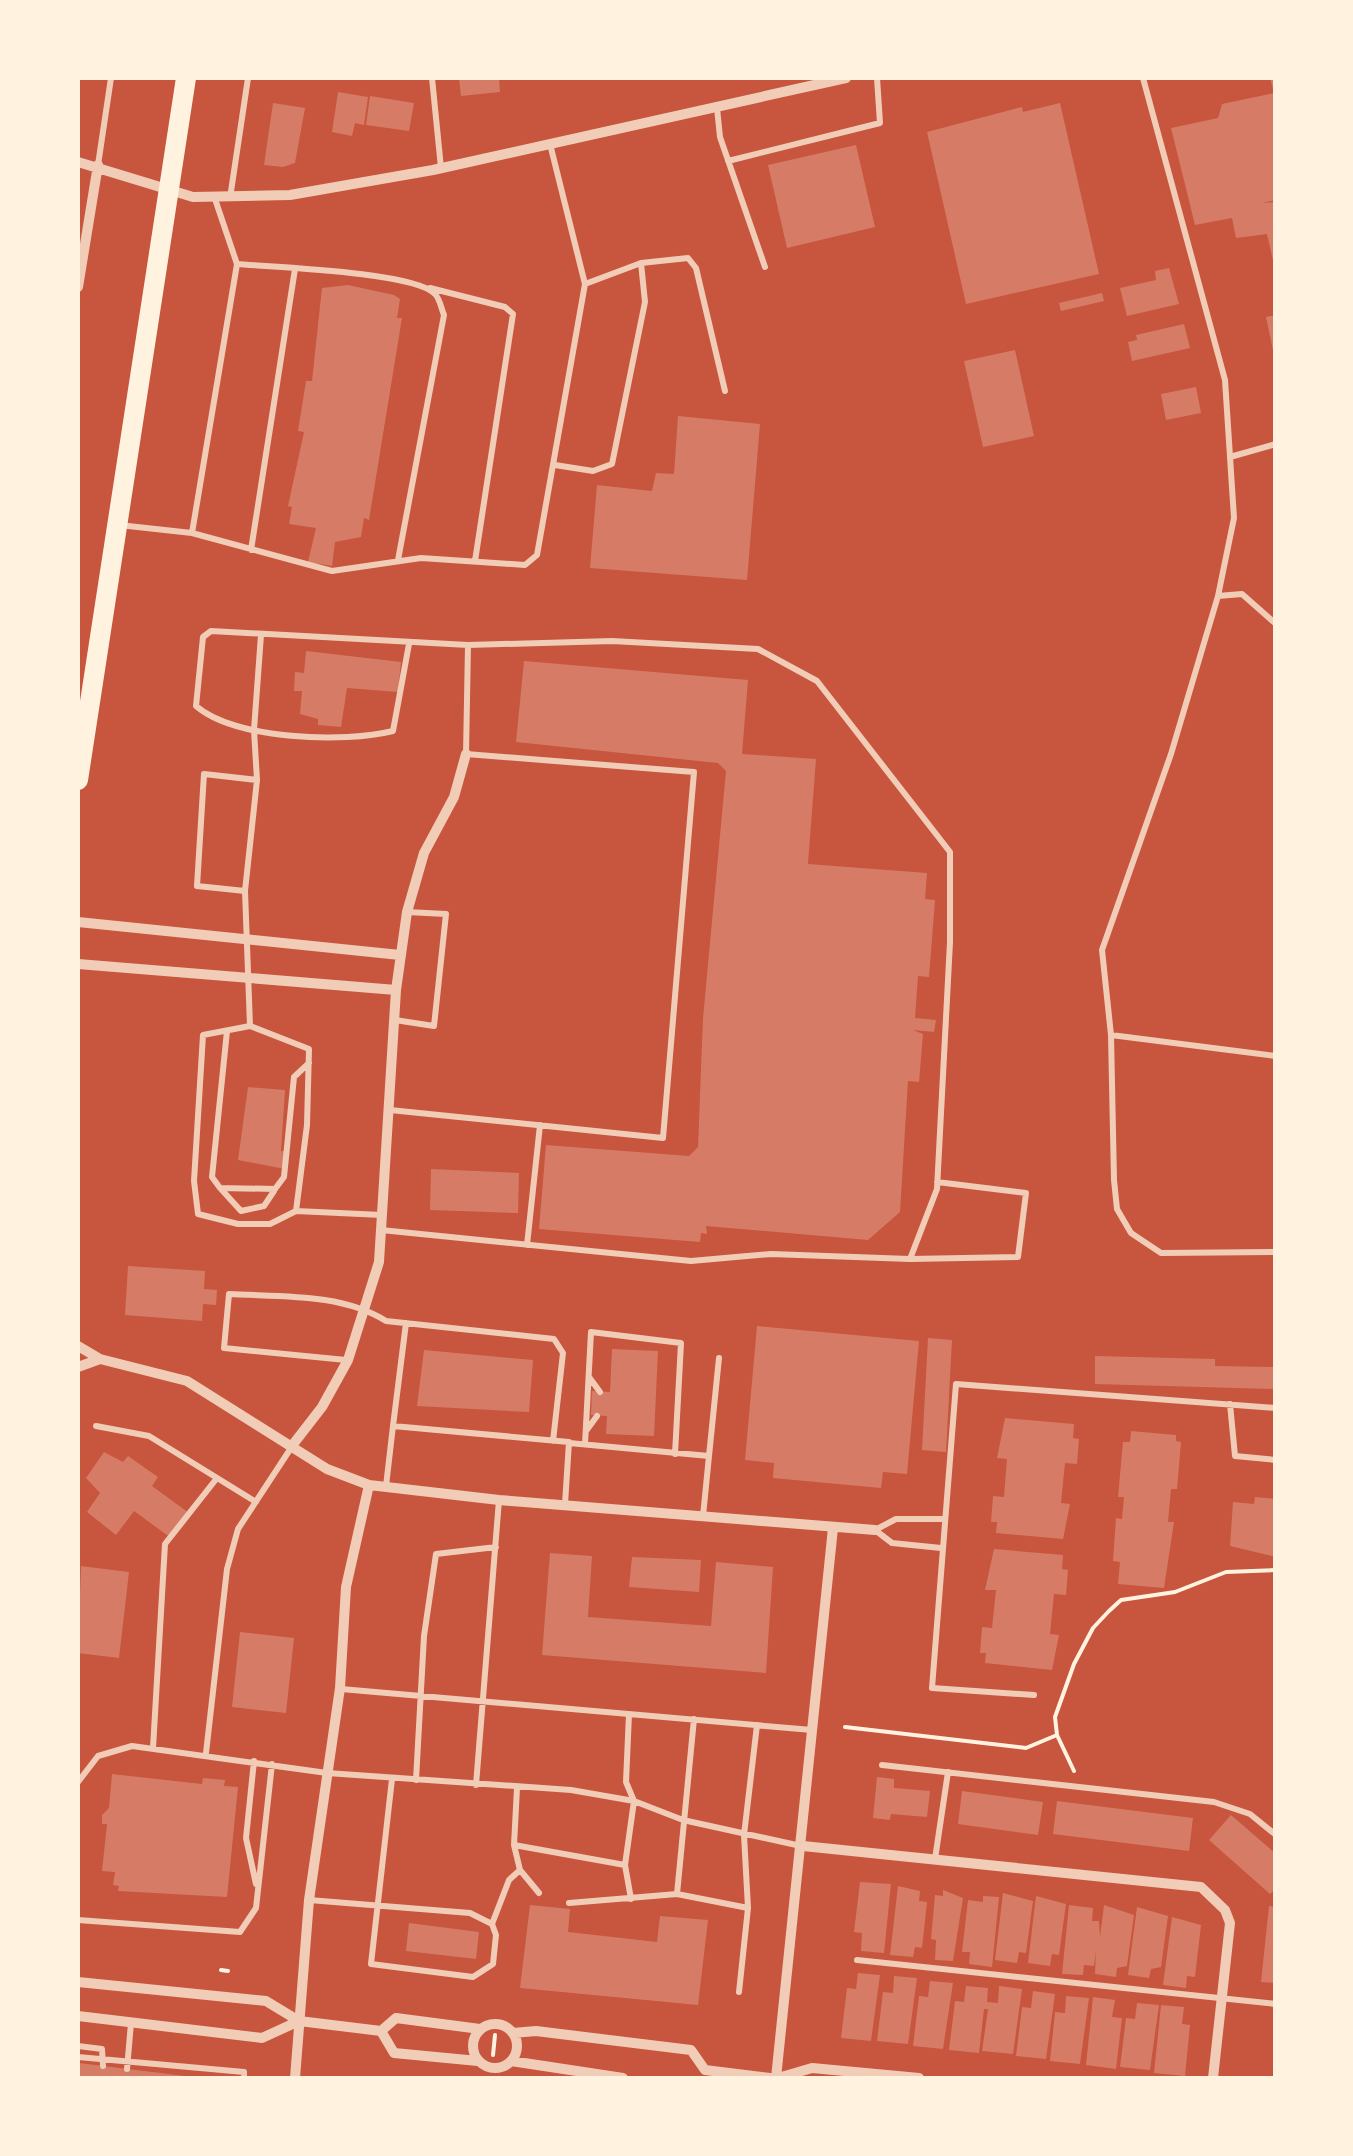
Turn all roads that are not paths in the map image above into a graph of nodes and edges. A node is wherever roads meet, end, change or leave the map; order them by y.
1 (111, 78) edge
2 (186, 78) edge
3 (248, 78) edge
4 (432, 78) edge
5 (846, 78) edge
6 (877, 78) edge
7 (1143, 78) edge
8 (717, 107) junction
9 (550, 144) junction
10 (728, 161) junction
11 (78, 162) edge
12 (98, 166) junction
13 (441, 168) junction
14 (167, 189) junction
15 (215, 199) junction
16 (230, 200) junction
17 (236, 264) junction
18 (642, 264) junction
19 (765, 267) dead end
20 (296, 269) junction
21 (584, 284) junction
22 (424, 286) junction
23 (78, 287) edge
24 (725, 391) dead end
25 (1276, 444) edge
26 (1230, 457) junction
27 (555, 465) junction
28 (116, 524) junction
29 (192, 534) junction
30 (252, 550) junction
31 (398, 560) junction
32 (474, 561) junction
33 (1218, 596) junction
34 (1276, 624) edge
35 (260, 635) junction
36 (409, 644) junction
37 (468, 645) junction
38 (254, 730) junction
39 (466, 754) junction
40 (78, 780) edge
41 (257, 780) junction
42 (245, 890) junction
43 (407, 912) junction
44 (78, 922) edge
45 (248, 937) junction
46 (400, 954) junction
47 (78, 964) edge
48 (246, 978) junction
49 (396, 990) junction
50 (394, 1020) junction
51 (250, 1026) junction
52 (227, 1031) junction
53 (1111, 1035) junction
54 (1276, 1056) edge
55 (309, 1063) junction
56 (388, 1110) junction
57 (540, 1125) junction
58 (938, 1182) junction
59 (220, 1188) junction
60 (275, 1189) junction
61 (296, 1211) junction
62 (382, 1214) junction
63 (381, 1230) junction
64 (527, 1245) junction
65 (1276, 1252) edge
66 (910, 1259) junction
67 (364, 1308) junction
68 (406, 1322) junction
69 (78, 1346) edge
70 (718, 1358) dead end
71 (100, 1359) junction
72 (348, 1360) junction
73 (78, 1367) edge
74 (588, 1376) junction
75 (600, 1392) dead end
76 (1230, 1404) junction
77 (1276, 1408) edge
78 (597, 1416) dead end
79 (96, 1426) dead end
80 (393, 1426) junction
81 (586, 1431) junction
82 (554, 1441) junction
83 (569, 1442) junction
84 (585, 1444) junction
85 (292, 1447) junction
86 (675, 1454) junction
87 (709, 1456) junction
88 (1276, 1460) edge
89 (217, 1478) junction
90 (369, 1485) junction
91 (386, 1487) junction
92 (499, 1500) junction
93 (256, 1502) junction
94 (565, 1504) junction
95 (703, 1516) junction
96 (942, 1519) junction
97 (833, 1528) junction
98 (875, 1530) junction
99 (496, 1548) junction
100 (941, 1548) junction
101 (340, 1688) junction
102 (1034, 1695) dead end
103 (420, 1696) junction
104 (483, 1701) junction
105 (630, 1714) junction
106 (694, 1719) junction
107 (757, 1725) junction
108 (814, 1730) junction
109 (153, 1748) junction
110 (206, 1754) junction
111 (254, 1761) junction
112 (272, 1764) junction
113 (882, 1765) dead end
114 (948, 1772) junction
115 (327, 1773) junction
116 (392, 1779) junction
117 (416, 1780) junction
118 (78, 1782) edge
119 (476, 1785) junction
120 (517, 1788) junction
121 (634, 1801) junction
122 (683, 1820) junction
123 (744, 1835) junction
124 (1276, 1835) edge
125 (514, 1845) junction
126 (803, 1846) junction
127 (935, 1860) junction
128 (625, 1865) junction
129 (520, 1870) junction
130 (258, 1890) junction
131 (539, 1893) dead end
132 (677, 1894) junction
133 (309, 1900) junction
134 (630, 1900) junction
135 (569, 1904) dead end
136 (377, 1906) junction
137 (748, 1908) junction
138 (78, 1920) edge
139 (492, 1924) junction
140 (857, 1960) dead end
141 (78, 1982) edge
142 (739, 1992) dead end
143 (1221, 2001) junction
144 (1276, 2004) edge
145 (78, 2016) edge
146 (299, 2021) junction
147 (131, 2022) junction
148 (480, 2030) junction
149 (380, 2032) junction
150 (512, 2033) junction
151 (78, 2046) edge
152 (78, 2057) edge
153 (478, 2061) junction
154 (510, 2062) junction
155 (104, 2063) junction
156 (127, 2065) junction
157 (211, 2069) junction
158 (702, 2074) edge
159 (210, 2078) edge
160 (244, 2078) edge
161 (295, 2078) edge
162 (622, 2078) edge
163 (774, 2078) edge
164 (919, 2078) edge
165 (1213, 2078) edge

1 - 12 lane
2 - 14 main road
3 - 16 lane
4 - 13 lane
5 - 8 street
6 - 10 lane
7 - 26 lane
8 - 9 street
8 - 10 lane
9 - 13 street
9 - 21 lane
10 - 19 lane
11 - 12 street
12 - 14 street
12 - 23 street
13 - 16 street
14 - 15 street
14 - 28 main road
15 - 16 street
15 - 17 lane
17 - 20 lane
17 - 29 lane
18 - 21 lane
18 - 24 lane
18 - 27 lane
20 - 22 lane
20 - 30 lane
21 - 27 lane
22 - 31 lane
22 - 32 lane
25 - 26 lane
26 - 33 lane
27 - 32 lane
28 - 29 lane
28 - 40 main road
29 - 30 lane
30 - 31 lane
31 - 32 lane
33 - 34 lane
33 - 53 lane
35 - 36 lane
35 - 38 lane
35 - 38 lane
36 - 37 lane
36 - 38 lane
37 - 39 lane
37 - 58 lane
38 - 41 lane
39 - 43 street
39 - 57 lane
41 - 42 lane
41 - 42 lane
42 - 45 lane
43 - 46 street
43 - 50 lane
44 - 45 street
45 - 46 street
45 - 48 lane
46 - 49 street
47 - 48 street
48 - 49 street
48 - 51 lane
49 - 50 street
50 - 56 street
51 - 52 lane
51 - 55 lane
52 - 59 lane
52 - 61 lane
53 - 54 lane
53 - 65 lane
55 - 60 lane
55 - 61 lane
56 - 57 lane
56 - 62 street
57 - 64 lane
58 - 66 lane
58 - 66 lane
59 - 60 lane
59 - 60 lane
61 - 62 lane
62 - 63 street
63 - 64 lane
63 - 67 street
64 - 66 lane
67 - 68 lane
67 - 72 street
67 - 72 lane
68 - 80 lane
68 - 82 lane
69 - 71 street
70 - 87 lane
71 - 73 street
71 - 85 street
72 - 85 street
74 - 75 lane
74 - 81 lane
74 - 86 lane
76 - 77 lane
76 - 88 lane
76 - 96 lane
78 - 81 lane
79 - 89 lane
80 - 82 lane
80 - 91 lane
81 - 84 lane
82 - 83 lane
83 - 84 lane
83 - 94 lane
84 - 86 lane
85 - 90 street
85 - 93 lane
86 - 87 lane
87 - 95 lane
89 - 93 lane
89 - 109 lane
90 - 91 street
90 - 101 street
91 - 92 street
92 - 94 street
92 - 99 lane
93 - 110 lane
94 - 95 street
95 - 97 street
96 - 98 lane
96 - 100 lane
97 - 98 street
97 - 108 street
98 - 100 lane
99 - 103 lane
99 - 104 lane
100 - 102 lane
101 - 103 lane
101 - 115 street
103 - 104 lane
103 - 117 lane
104 - 105 lane
104 - 119 lane
105 - 106 lane
105 - 121 lane
106 - 107 lane
106 - 122 lane
107 - 108 lane
107 - 123 lane
108 - 126 street
109 - 110 lane
109 - 118 lane
110 - 111 lane
111 - 112 lane
111 - 130 lane
112 - 115 lane
112 - 130 lane
113 - 114 lane
114 - 124 lane
114 - 127 lane
115 - 116 lane
115 - 133 street
116 - 117 lane
116 - 136 lane
117 - 119 lane
119 - 120 lane
120 - 121 lane
120 - 125 lane
121 - 122 lane
121 - 128 lane
122 - 123 lane
122 - 132 lane
123 - 126 lane
123 - 137 lane
125 - 128 lane
125 - 129 lane
126 - 127 street
126 - 163 street
127 - 143 street
128 - 134 lane
129 - 131 lane
129 - 139 lane
130 - 138 lane
132 - 134 lane
132 - 137 lane
133 - 136 lane
133 - 146 street
134 - 135 lane
136 - 139 lane
136 - 139 lane
137 - 142 lane
140 - 143 lane
141 - 146 street
143 - 144 lane
143 - 165 street
145 - 147 street
146 - 147 street
146 - 149 street
146 - 161 street
147 - 156 lane
148 - 149 street
148 - 150 street
148 - 153 street
149 - 153 street
150 - 154 street
150 - 158 street
151 - 155 lane
152 - 155 lane
153 - 154 street
154 - 162 street
155 - 156 lane
156 - 157 lane
157 - 159 lane
157 - 160 lane
158 - 163 street
163 - 164 street

